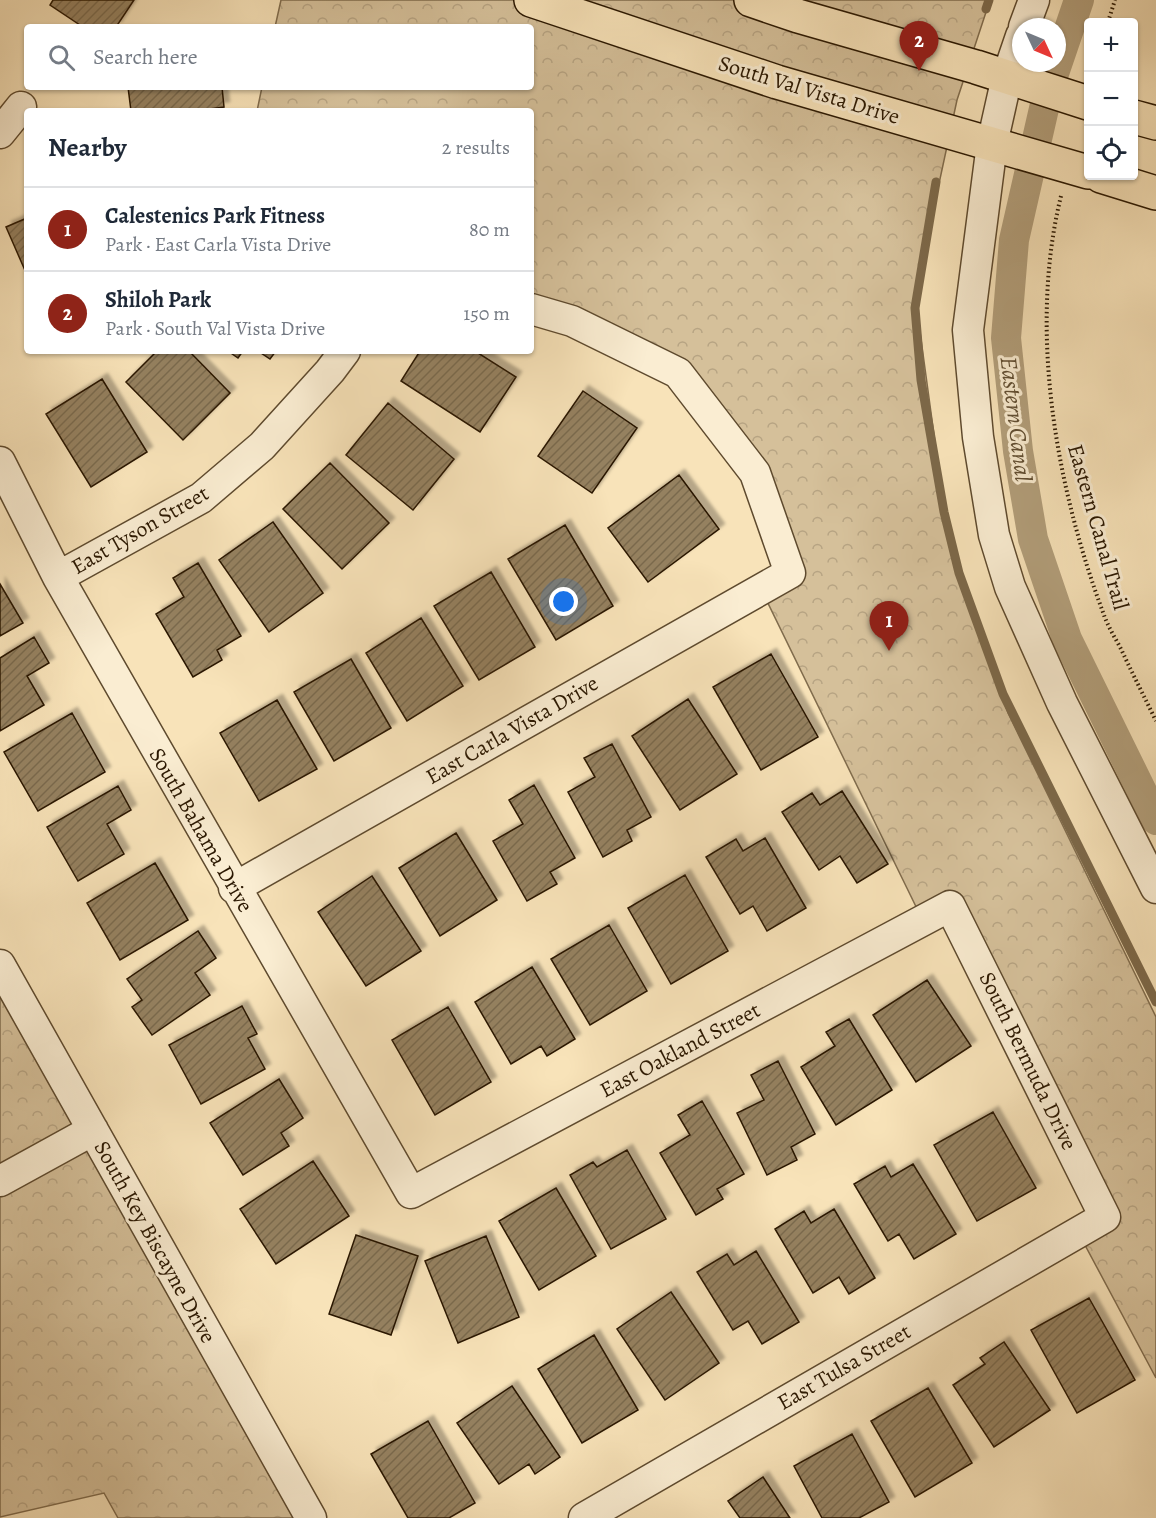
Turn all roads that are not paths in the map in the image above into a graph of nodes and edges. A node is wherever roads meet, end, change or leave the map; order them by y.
1 (531, 0) edge
2 (751, 0) edge
3 (1034, 0) edge
4 (1027, 18) edge
5 (1018, 72) edge
6 (1017, 80) junction
7 (1080, 100) edge
8 (21, 107) dead end
9 (1138, 118) edge
10 (1156, 123) edge
11 (0, 133) edge
12 (1002, 147) junction
13 (1070, 166) edge
14 (1114, 180) edge
15 (1156, 193) edge
16 (534, 310) edge
17 (343, 354) edge
18 (0, 462) edge
19 (58, 578) junction
20 (234, 888) junction
21 (1156, 888) edge
22 (950, 906) joint
23 (0, 965) edge
24 (93, 1130) junction
25 (0, 1180) edge
26 (411, 1193) joint
27 (1105, 1216) joint
28 (310, 1518) edge
29 (584, 1518) edge

1 - 12 main road, South Val Vista Drive
2 - 6 main road
3 - 4 street
5 - 6 street
6 - 7 main road
6 - 12 street
8 - 11 street
9 - 10 main road
12 - 13 main road, South Val Vista Drive
12 - 21 street
14 - 15 main road
16 - 20 street, East Carla Vista Drive
17 - 19 street, East Tyson Street
18 - 19 street, South Bahama Drive
19 - 20 street, South Bahama Drive
20 - 26 street, South Bahama Drive
22 - 26 street, East Oakland Street
22 - 27 street, South Bermuda Drive
23 - 24 street, South Key Biscayne Drive
24 - 25 street
24 - 28 street, South Key Biscayne Drive
27 - 29 street, East Tulsa Street

